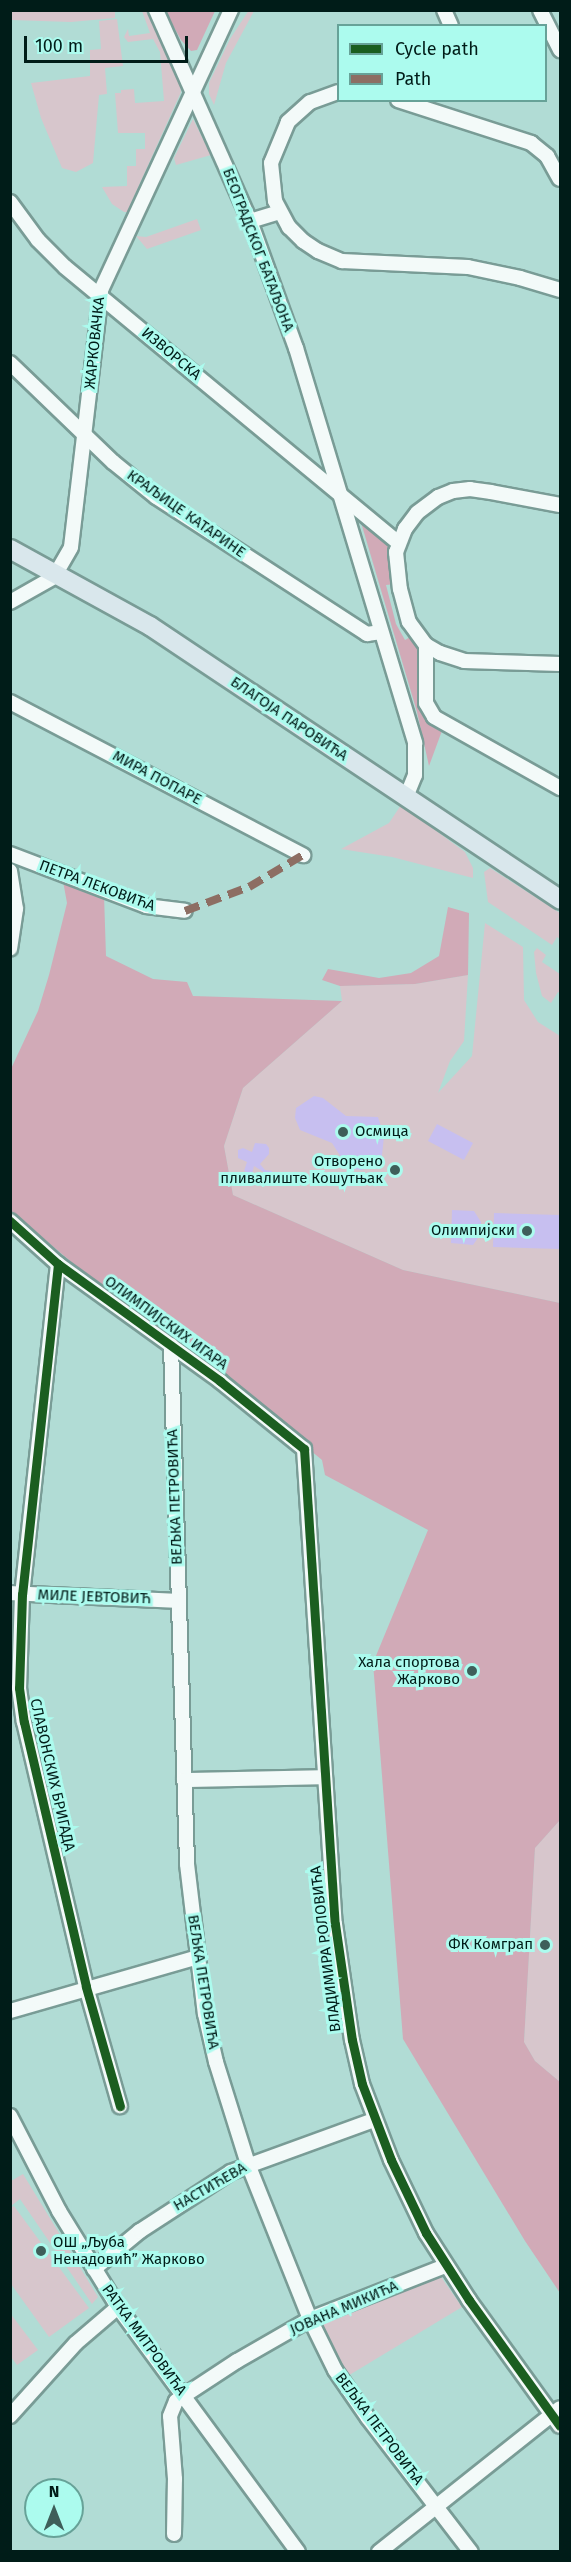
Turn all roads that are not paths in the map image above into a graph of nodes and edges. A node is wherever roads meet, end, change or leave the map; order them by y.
1 (156, 10) edge
2 (231, 10) edge
3 (444, 10) edge
4 (540, 10) edge
5 (450, 24) edge
6 (561, 50) edge
7 (194, 92) junction
8 (337, 93) edge
9 (404, 102) edge
10 (561, 179) edge
11 (10, 202) edge
12 (280, 212) junction
13 (250, 221) junction
14 (561, 290) edge
15 (100, 294) junction
16 (10, 363) edge
17 (86, 435) junction
18 (341, 496) junction
19 (561, 505) edge
20 (398, 542) junction
21 (10, 549) edge
22 (57, 573) junction
23 (10, 602) edge
24 (381, 632) junction
25 (426, 645) junction
26 (561, 664) edge
27 (10, 702) edge
28 (561, 788) edge
29 (406, 797) junction
30 (10, 854) edge
31 (303, 855) dead end
32 (10, 871) edge
33 (561, 899) edge
34 (185, 912) dead end
35 (10, 948) edge
36 (10, 1221) edge
37 (58, 1264) junction
38 (171, 1345) junction
39 (304, 1449) joint
40 (16, 1594) edge
41 (178, 1601) junction
42 (325, 1777) junction
43 (184, 1780) junction
44 (198, 1957) junction
45 (86, 1987) junction
46 (10, 2011) edge
47 (120, 2106) dead end
48 (10, 2116) edge
49 (374, 2120) junction
50 (248, 2164) junction
51 (446, 2266) junction
52 (94, 2269) junction
53 (118, 2307) junction
54 (310, 2319) junction
55 (184, 2395) junction
56 (10, 2416) edge
57 (558, 2416) edge
58 (438, 2507) junction
59 (174, 2534) dead end
60 (298, 2552) edge
61 (379, 2552) edge
62 (471, 2552) edge

1 - 7 street, БЕОГРАДСКОГ БАТАЉОНА
2 - 7 street, ЖАРКОВАЧКА
3 - 5 street
4 - 6 street
7 - 13 street, БЕОГРАДСКОГ БАТАЉОНА
7 - 15 street, ЖАРКОВАЧКА
8 - 12 street
9 - 10 street
11 - 15 street, ИЗВОРСКА
12 - 13 street
12 - 14 street
13 - 18 street, БЕОГРАДСКОГ БАТАЉОНА
15 - 17 street, ЖАРКОВАЧКА
15 - 18 street, ИЗВОРСКА
16 - 17 street, КРАЉИЦЕ КАТАРИНЕ
17 - 22 street, ЖАРКОВАЧКА
17 - 24 street, КРАЉИЦЕ КАТАРИНЕ
18 - 20 street
18 - 24 street, БЕОГРАДСКОГ БАТАЉОНА
19 - 20 street
20 - 25 street
21 - 22 main road, БЛАГОЈА ПАРОВИЋА
22 - 23 street, ЖАРКОВАЧКА
22 - 29 main road, БЛАГОЈА ПАРОВИЋА
24 - 29 street, БЕОГРАДСКОГ БАТАЉОНА
25 - 26 street
25 - 28 street
27 - 31 street, МИРА ПОПАРЕ
29 - 33 main road, БЛАГОЈА ПАРОВИЋА
30 - 34 street, ПЕТРА ЛЕКОВИЋА
32 - 35 street
36 - 37 street, ОЛИМПИЈСКИХ ИГАРА
37 - 38 street, ОЛИМПИЈСКИХ ИГАРА
37 - 40 street, СЛАВОНСКИХ БРИГАДА
38 - 39 street, ОЛИМПИЈСКИХ ИГАРА
38 - 41 street, ВЕЉКА ПЕТРОВИЋА
39 - 42 street, ВЛАДИМИРА РОЛОВИЋА
40 - 41 street, МИЛЕ ЈЕВТОВИЋ
40 - 45 street, СЛАВОНСКИХ БРИГАДА
41 - 43 street, ВЕЉКА ПЕТРОВИЋА
42 - 43 street
42 - 49 street, ВЛАДИМИРА РОЛОВИЋА
43 - 44 street, ВЕЉКА ПЕТРОВИЋА
44 - 45 street
44 - 50 street, ВЕЉКА ПЕТРОВИЋА
45 - 46 street
45 - 47 street, СЛАВОНСКИХ БРИГАДА
48 - 52 street, РАТКА МИТРОВИЋА
49 - 50 street, НАСТИЋЕВА
49 - 51 street, ВЛАДИМИРА РОЛОВИЋА
50 - 52 street, НАСТИЋЕВА
50 - 54 street, ВЕЉКА ПЕТРОВИЋА
51 - 54 street, ЈОВАНА МИКИЋА
51 - 57 street, ВЛАДИМИРА РОЛОВИЋА
52 - 53 street, РАТКА МИТРОВИЋА
53 - 55 street, РАТКА МИТРОВИЋА
53 - 56 street
54 - 55 street, ЈОВАНА МИКИЋА
54 - 58 street, ВЕЉКА ПЕТРОВИЋА
55 - 59 street
55 - 60 street, РАТКА МИТРОВИЋА
57 - 58 street
58 - 61 street
58 - 62 street, ВЕЉКА ПЕТРОВИЋА

